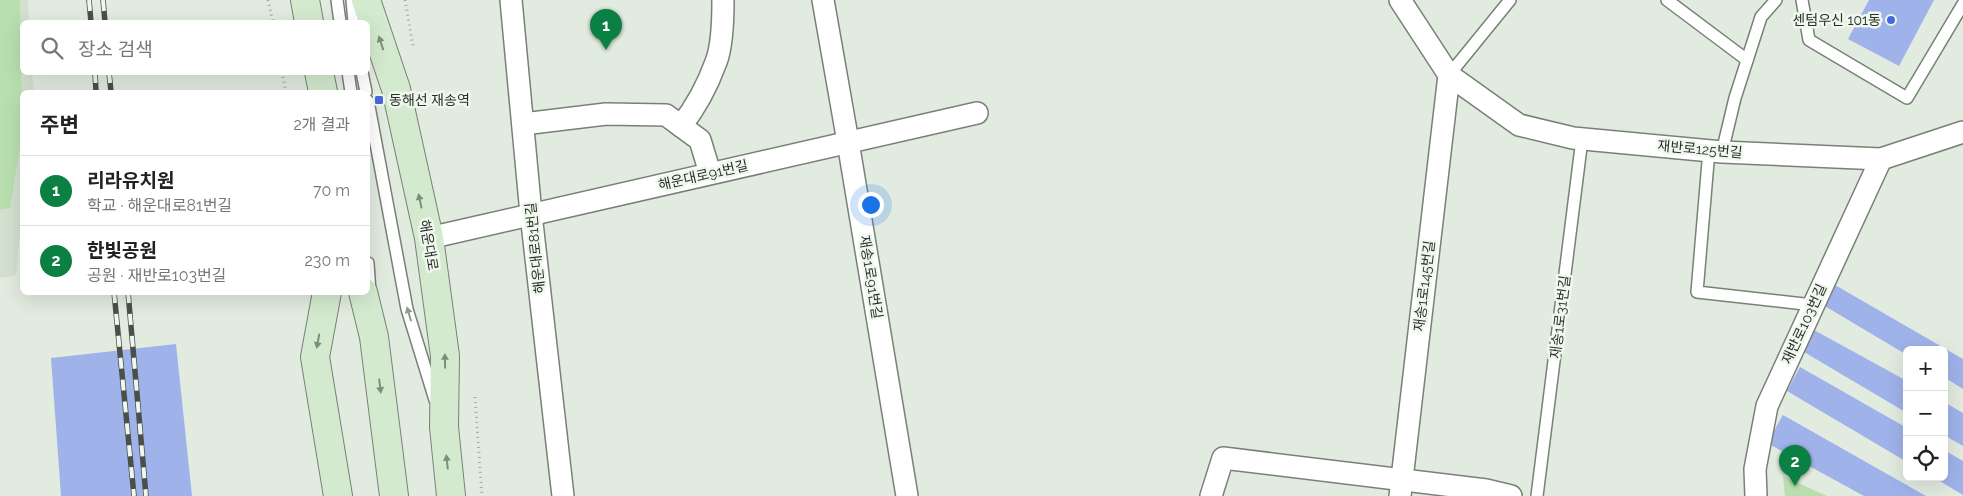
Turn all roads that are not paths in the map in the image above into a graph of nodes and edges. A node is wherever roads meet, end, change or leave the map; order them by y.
1 (305, 0) edge
2 (337, 0) edge
3 (352, 0) edge
4 (366, 0) edge
5 (511, 0) edge
6 (723, 0) edge
7 (823, 0) edge
8 (1400, 0) edge
9 (1510, 0) edge
10 (1667, 0) edge
11 (1776, 0) edge
12 (1802, 0) edge
13 (1963, 4) edge
14 (310, 20) edge
15 (340, 20) edge
16 (354, 20) edge
17 (1747, 60) junction
18 (319, 75) edge
19 (349, 75) edge
20 (363, 75) edge
21 (1450, 75) junction
22 (322, 90) edge
23 (352, 90) edge
24 (366, 90) edge
25 (370, 112) edge
26 (977, 113) dead end
27 (522, 124) junction
28 (681, 126) junction
29 (1963, 132) edge
30 (1582, 139) junction
31 (848, 142) junction
32 (1716, 151) junction
33 (1881, 159) junction
34 (710, 173) junction
35 (531, 214) junction
36 (429, 238) junction
37 (370, 288) edge
38 (326, 295) edge
39 (364, 295) edge
40 (1813, 305) junction
41 (374, 337) junction
42 (444, 428) junction
43 (1400, 488) edge
44 (338, 496) edge
45 (394, 496) edge
46 (451, 496) edge
47 (563, 496) edge
48 (907, 496) edge
49 (1211, 496) edge
50 (1512, 496) edge
51 (1537, 496) edge
52 (1756, 496) edge

1 - 14 main road
2 - 15 lane
3 - 16 lane
36 -> 4 main road, 해운대로
5 - 27 street, 해운대로81번길
6 - 28 street
7 - 31 street, 재송1로91번길
8 - 21 street, 재반로125번길
9 - 21 lane
10 - 17 lane
11 - 17 lane
12 - 13 lane
17 - 32 lane
18 - 22 main road
19 - 23 lane
20 - 24 lane
21 - 30 street, 재반로125번길
21 - 43 street, 재송1로145번길
42 -> 25 lane
26 - 31 street, 해운대로91번길
27 - 28 street
27 - 35 street, 해운대로81번길
28 - 34 street
29 - 33 street, 재반로125번길
30 - 32 street, 재반로125번길
30 - 51 lane, 재송1로31번길
31 - 34 street, 해운대로91번길
31 - 48 street, 재송1로91번길
32 - 33 street, 재반로125번길
32 - 40 lane
33 - 40 street, 재반로103번길
34 - 35 street, 해운대로91번길
35 - 36 street, 해운대로91번길
35 - 47 street, 해운대로81번길
42 -> 36 main road, 해운대로
37 - 41 lane
38 -> 44 main road
39 - 41 main road
40 - 52 street, 재반로103번길
41 -> 45 main road
46 -> 42 main road, 해운대로
43 - 49 street
43 - 50 street

